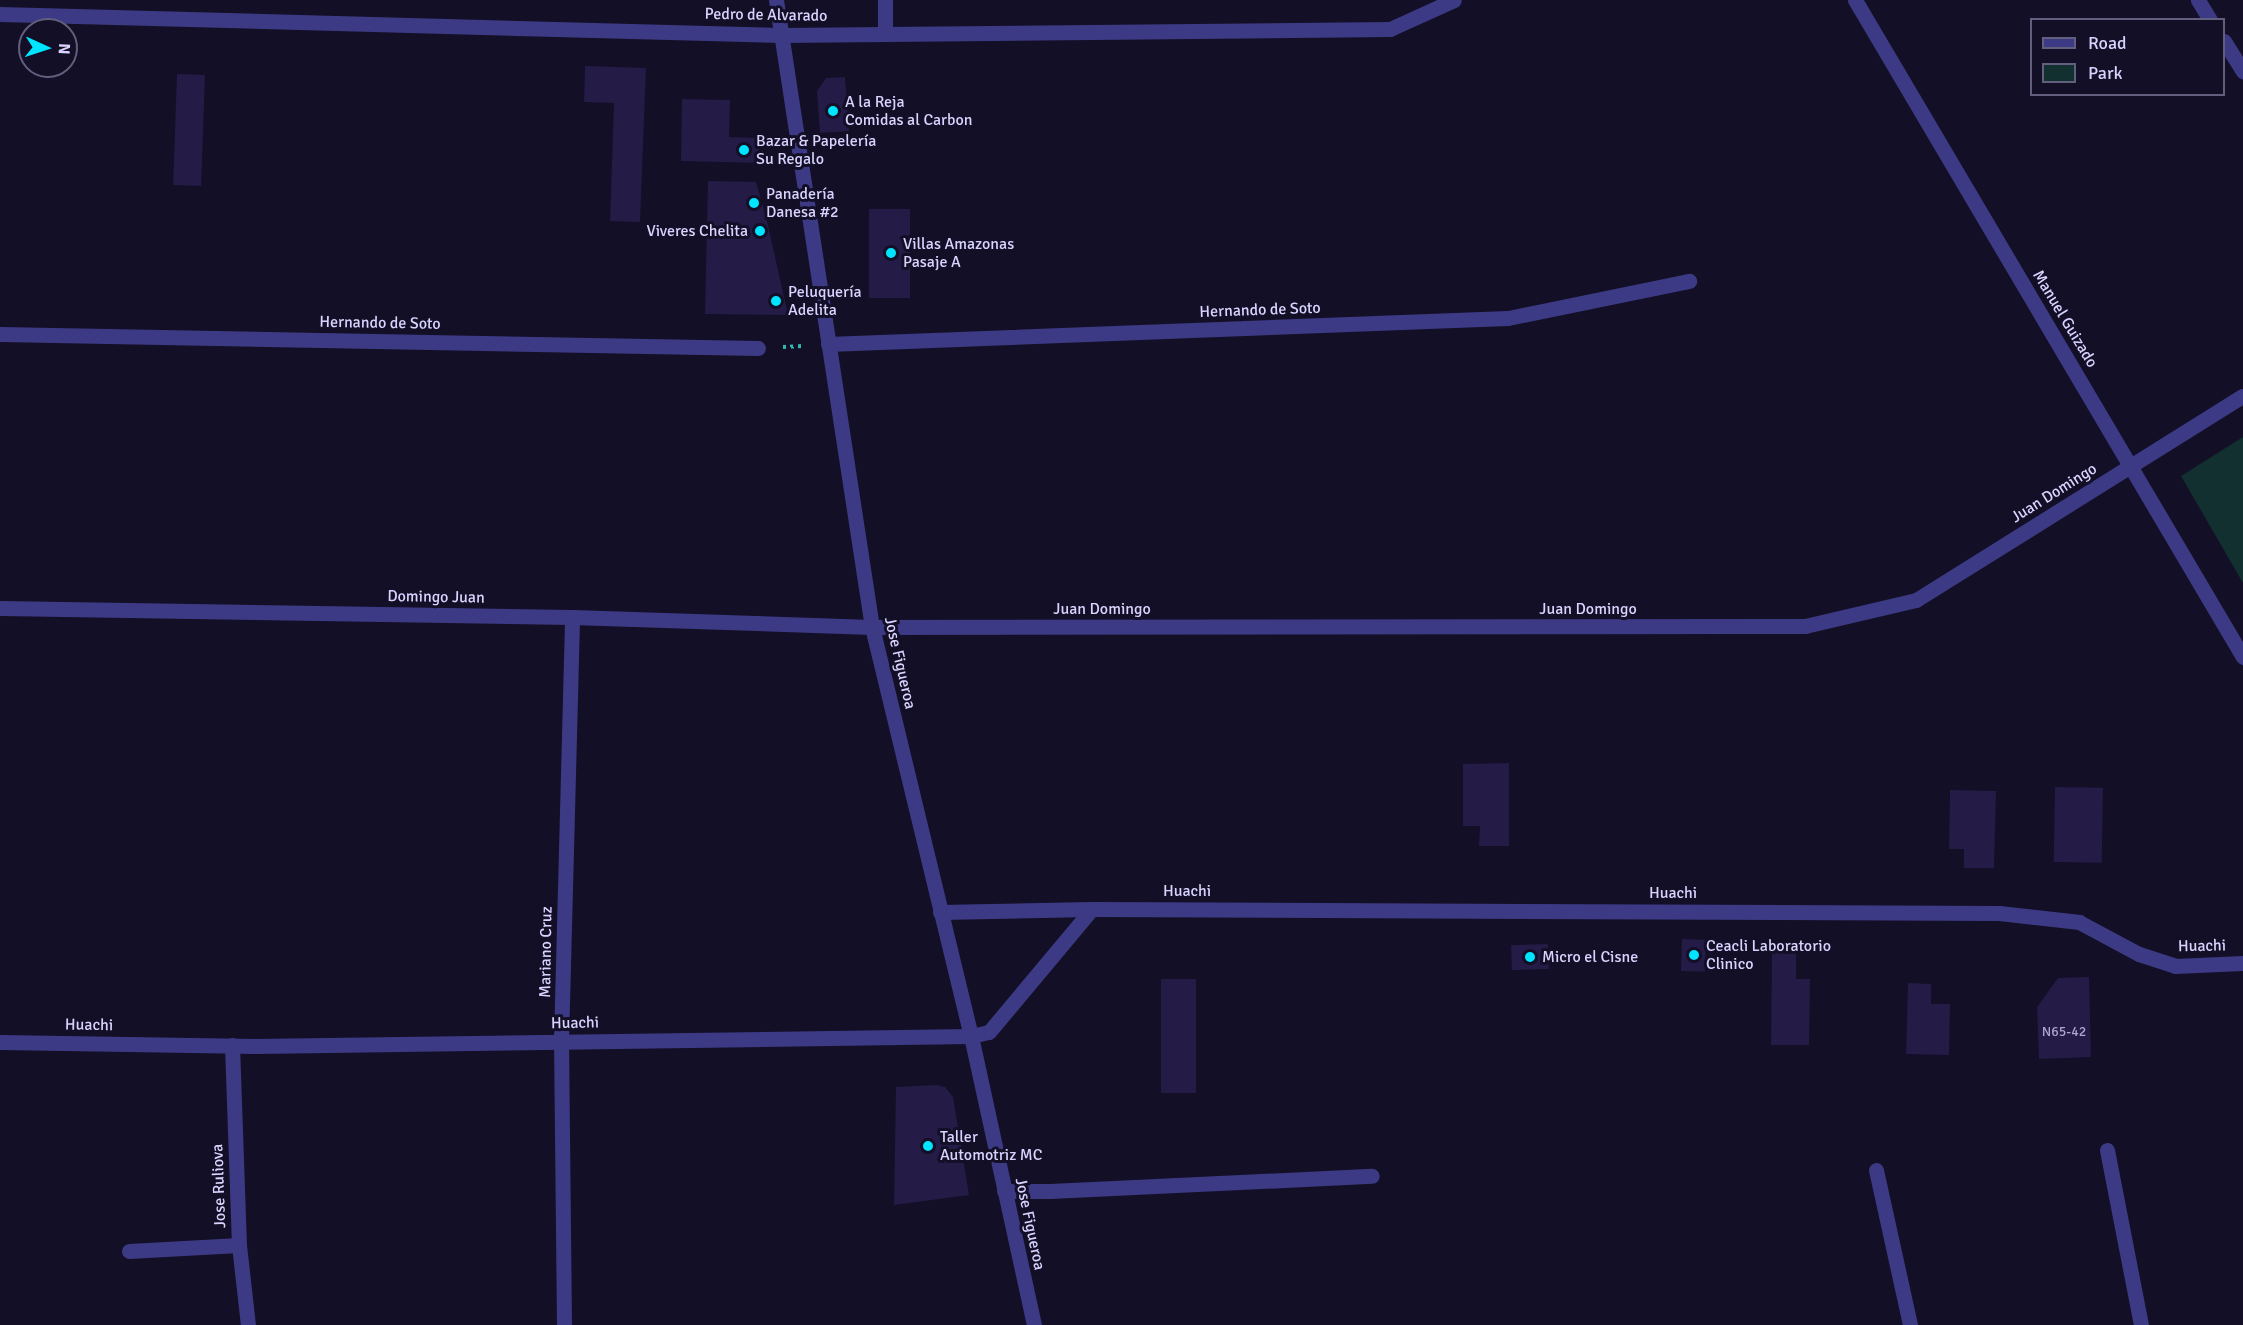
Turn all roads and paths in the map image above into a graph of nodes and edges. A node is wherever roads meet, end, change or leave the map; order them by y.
1 (776, 0) edge
2 (885, 0) edge
3 (1454, 0) edge
4 (1855, 0) edge
5 (2198, 0) edge
6 (0, 14) edge
7 (2209, 18) edge
8 (885, 34) junction
9 (781, 35) junction
10 (2225, 44) edge
11 (2243, 72) edge
12 (1689, 281) dead end
13 (0, 334) edge
14 (828, 344) junction
15 (758, 348) joint
16 (2243, 396) edge
17 (2132, 466) junction
18 (0, 608) edge
19 (572, 617) junction
20 (872, 627) junction
21 (2243, 657) edge
22 (1092, 909) junction
23 (940, 912) junction
24 (2243, 963) edge
25 (971, 1036) junction
26 (561, 1041) junction
27 (0, 1042) edge
28 (232, 1045) junction
29 (2108, 1150) dead end
30 (1876, 1170) dead end
31 (1372, 1176) dead end
32 (1004, 1191) junction
33 (239, 1245) junction
34 (129, 1251) dead end
35 (248, 1325) edge
36 (564, 1325) edge
37 (1034, 1325) edge
38 (1910, 1325) edge
39 (2140, 1325) edge

1 - 9 street, Jose Figueroa
2 - 8 street
3 - 8 street, Pedro de Alvarado
4 - 17 street, Manuel Guizado
5 - 7 street
6 - 9 street, Pedro de Alvarado
8 - 9 street, Pedro de Alvarado
9 - 14 street, Jose Figueroa
10 - 11 street
12 - 14 street, Hernando de Soto
13 - 15 street, Hernando de Soto
14 - 15 path
14 - 20 street, Jose Figueroa
16 - 17 street, Juan Domingo
17 - 20 street, Juan Domingo
17 - 21 street, Manuel Guizado
18 - 19 street, Domingo Juan
19 - 20 street, Domingo Juan
19 - 26 street, Mariano Cruz
20 - 23 street, Jose Figueroa
22 - 23 street, Huachi
22 - 24 street, Huachi
22 - 25 street, Huachi
23 - 25 street, Jose Figueroa
25 - 26 street, Huachi
25 - 32 street, Jose Figueroa
26 - 28 street, Huachi
26 - 36 street, Mariano Cruz
27 - 28 street, Huachi
28 - 33 street, Jose Ruliova
29 - 39 street
30 - 38 street
31 - 32 street
32 - 37 street, Jose Figueroa
33 - 34 street
33 - 35 street, Jose Ruliova

